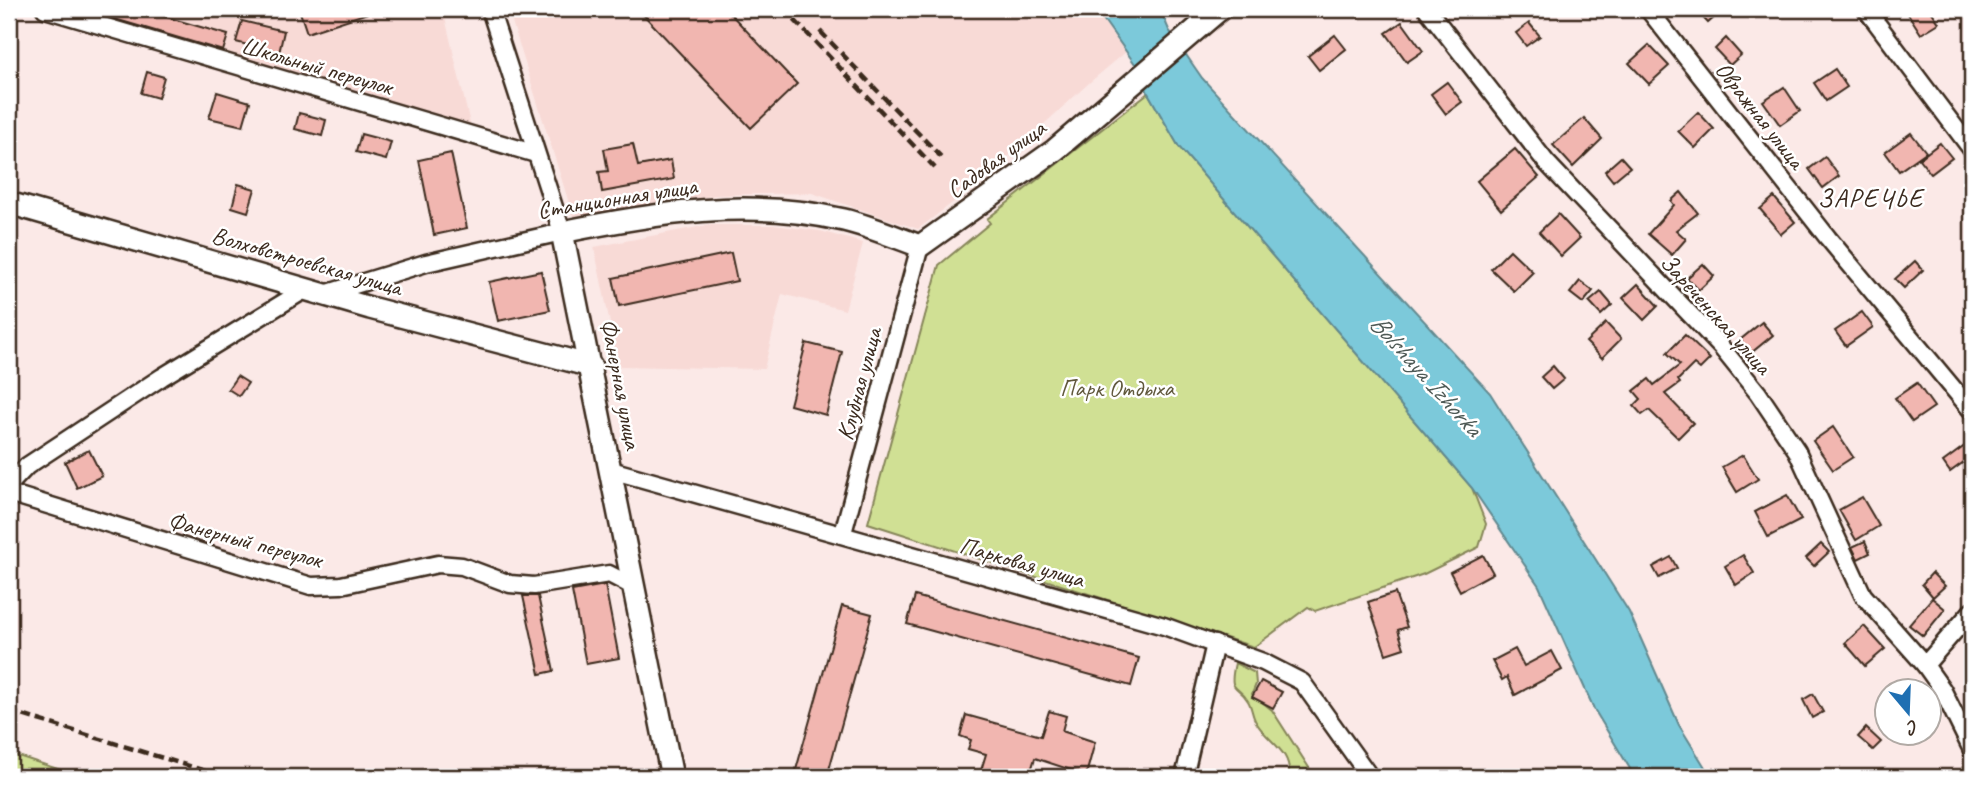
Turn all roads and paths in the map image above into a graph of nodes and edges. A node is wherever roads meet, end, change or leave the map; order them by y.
1 (45, 9) edge
2 (490, 9) edge
3 (1427, 9) edge
4 (1648, 9) edge
5 (1866, 9) edge
6 (1213, 15) edge
7 (1972, 150) edge
8 (536, 153) junction
9 (9, 203) edge
10 (562, 232) junction
11 (920, 246) junction
12 (316, 292) junction
13 (591, 366) junction
14 (1972, 411) edge
15 (611, 470) junction
16 (9, 485) edge
17 (9, 493) edge
18 (843, 533) junction
19 (634, 587) junction
20 (1972, 611) edge
21 (1215, 643) junction
22 (1925, 665) junction
23 (1972, 750) edge
24 (671, 777) edge
25 (1184, 777) edge
26 (1370, 777) edge

1 - 8 street, Школьный переулок
2 - 8 street, Фанерная улица
3 - 22 street, Зареченская улица
4 - 14 street, Овражная улица
5 - 7 street
6 - 11 street, Садовая улица
8 - 10 street, Фанерная улица
9 - 12 street, Волховстроевская улица
10 - 11 street, Станционная улица
10 - 12 street, Станционная улица
10 - 13 street, Фанерная улица
11 - 18 street, Клубная улица
12 - 13 street, Волховстроевская улица
12 - 16 street, Станционная улица
13 - 15 street, Фанерная улица
15 - 18 street, Парковая улица
15 - 19 street, Фанерная улица
17 - 19 street, Фанерный переулок
18 - 21 street, Парковая улица
19 - 24 street, Фанерная улица
20 - 22 street
21 - 25 street
21 - 26 street, Парковая улица
22 - 23 street, Зареченская улица

